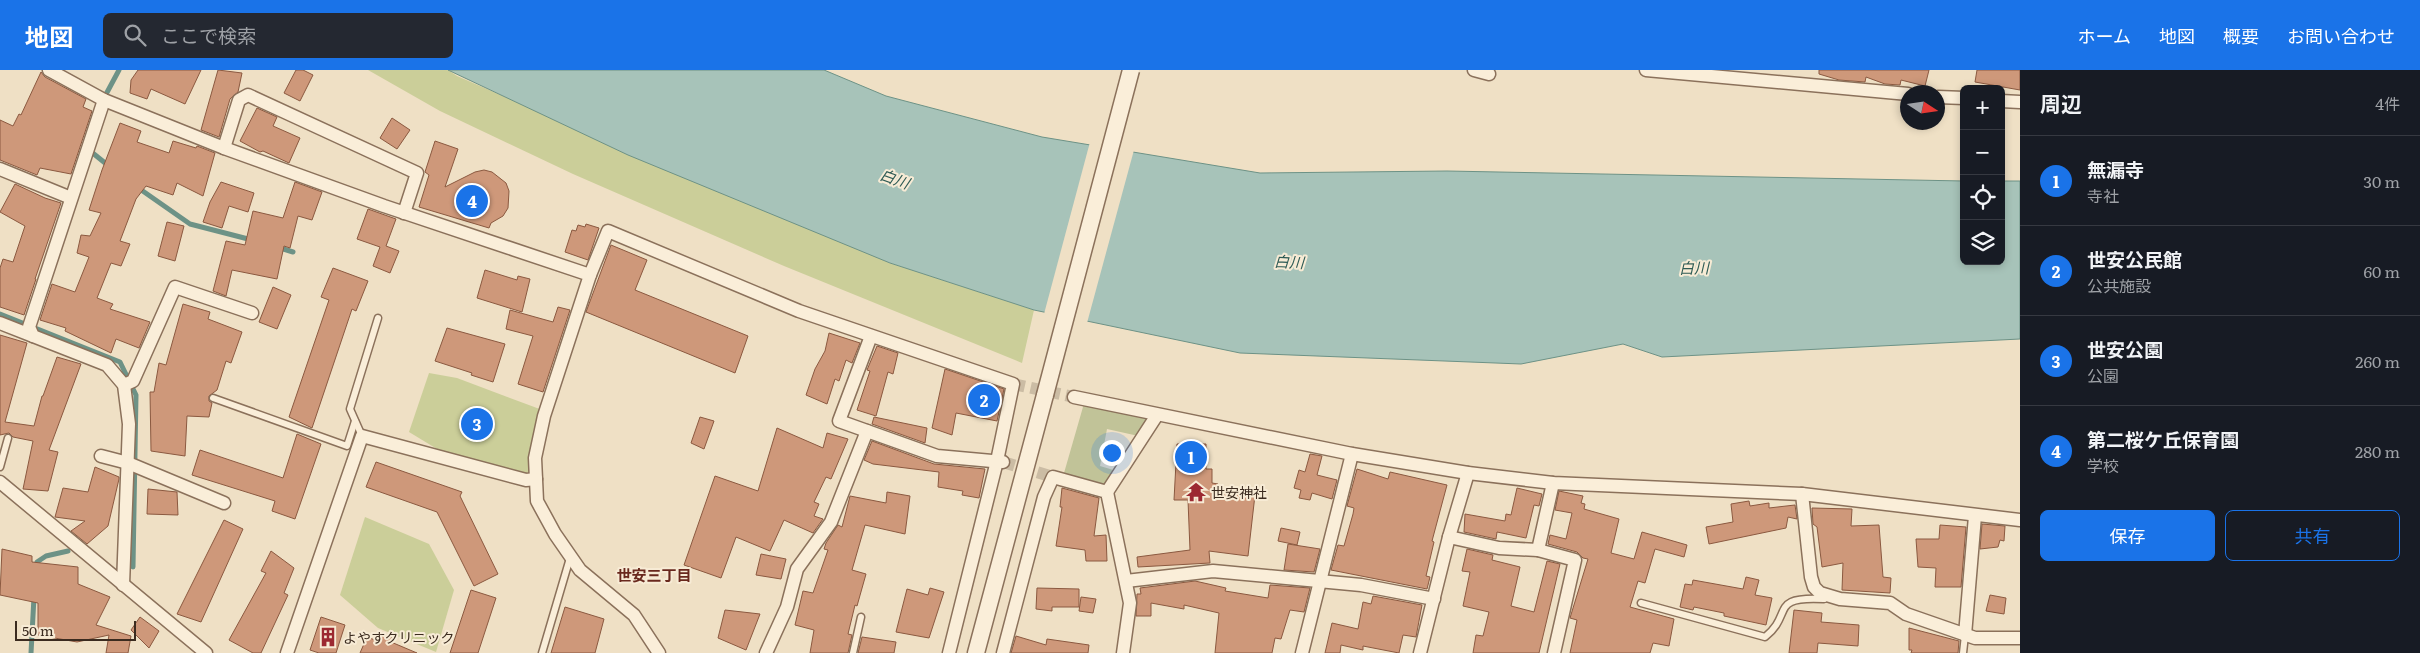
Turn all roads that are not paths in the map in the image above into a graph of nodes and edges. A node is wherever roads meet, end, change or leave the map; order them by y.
1 (49, 70) edge
2 (1131, 70) edge
3 (1474, 70) edge
4 (1646, 70) edge
5 (1489, 74) dead end
6 (1900, 93) edge
7 (1945, 97) edge
8 (1960, 98) edge
9 (104, 100) junction
10 (2005, 101) edge
11 (2020, 102) edge
12 (224, 148) junction
13 (0, 169) edge
14 (71, 198) junction
15 (404, 213) junction
16 (590, 274) junction
17 (252, 313) dead end
18 (378, 318) dead end
19 (0, 324) edge
20 (33, 336) junction
21 (871, 336) junction
22 (124, 386) junction
23 (1074, 397) tunnel mouth
24 (213, 398) dead end
25 (1157, 415) junction
26 (355, 421) junction
27 (867, 431) junction
28 (362, 436) junction
29 (8, 438) dead end
30 (1352, 454) junction
31 (101, 456) dead end
32 (1000, 461) junction
33 (128, 463) junction
34 (0, 467) edge
35 (1468, 473) junction
36 (536, 479) junction
37 (0, 482) edge
38 (1553, 483) junction
39 (1108, 492) junction
40 (1802, 494) junction
41 (224, 503) dead end
42 (1975, 516) junction
43 (2020, 520) edge
44 (1449, 537) junction
45 (1538, 550) junction
46 (571, 557) junction
47 (1126, 581) junction
48 (1321, 581) junction
49 (123, 585) junction
50 (1434, 599) junction
51 (1840, 600) junction
52 (1640, 603) dead end
53 (861, 617) dead end
54 (1965, 635) junction
55 (2020, 638) edge
56 (206, 653) edge
57 (287, 653) edge
58 (542, 653) edge
59 (659, 653) edge
60 (766, 653) edge
61 (853, 653) edge
62 (949, 653) edge
63 (976, 653) edge
64 (1003, 653) edge
65 (1123, 653) edge
66 (1302, 653) edge
67 (1420, 653) edge
68 (1554, 653) edge
69 (1963, 653) edge

1 - 9 street
2 - 63 street, bridge
3 - 5 street
4 - 6 street
7 - 8 street
9 - 12 street
9 - 14 street
10 - 11 street
12 - 15 street
12 - 15 street
13 - 14 street
14 - 20 street
15 - 16 street
16 - 21 street
16 - 36 street
17 - 22 street
18 - 26 lane
19 - 20 street
20 - 22 street
21 - 27 street
21 - 32 street
22 - 33 street
23 - 25 street
24 - 26 lane
25 - 30 street
25 - 39 street
26 - 28 lane
27 - 32 street
27 - 60 street
28 - 36 street
28 - 57 street
29 - 34 lane
30 - 35 street
30 - 48 street
31 - 33 street
32 - 62 street
33 - 41 street
33 - 49 street
35 - 38 street
35 - 44 street
36 - 46 street
37 - 49 street
38 - 40 street
38 - 45 street
39 - 47 street
39 - 64 street
40 - 42 street
40 - 51 street
42 - 43 street
42 - 54 street
44 - 45 street
44 - 50 street
45 - 68 street
46 - 58 lane
46 - 59 street
47 - 48 street
47 - 65 street
48 - 50 street
48 - 66 street
49 - 56 street
50 - 67 street
51 - 52 lane
51 - 54 street
53 - 61 lane
54 - 55 street
54 - 69 lane

